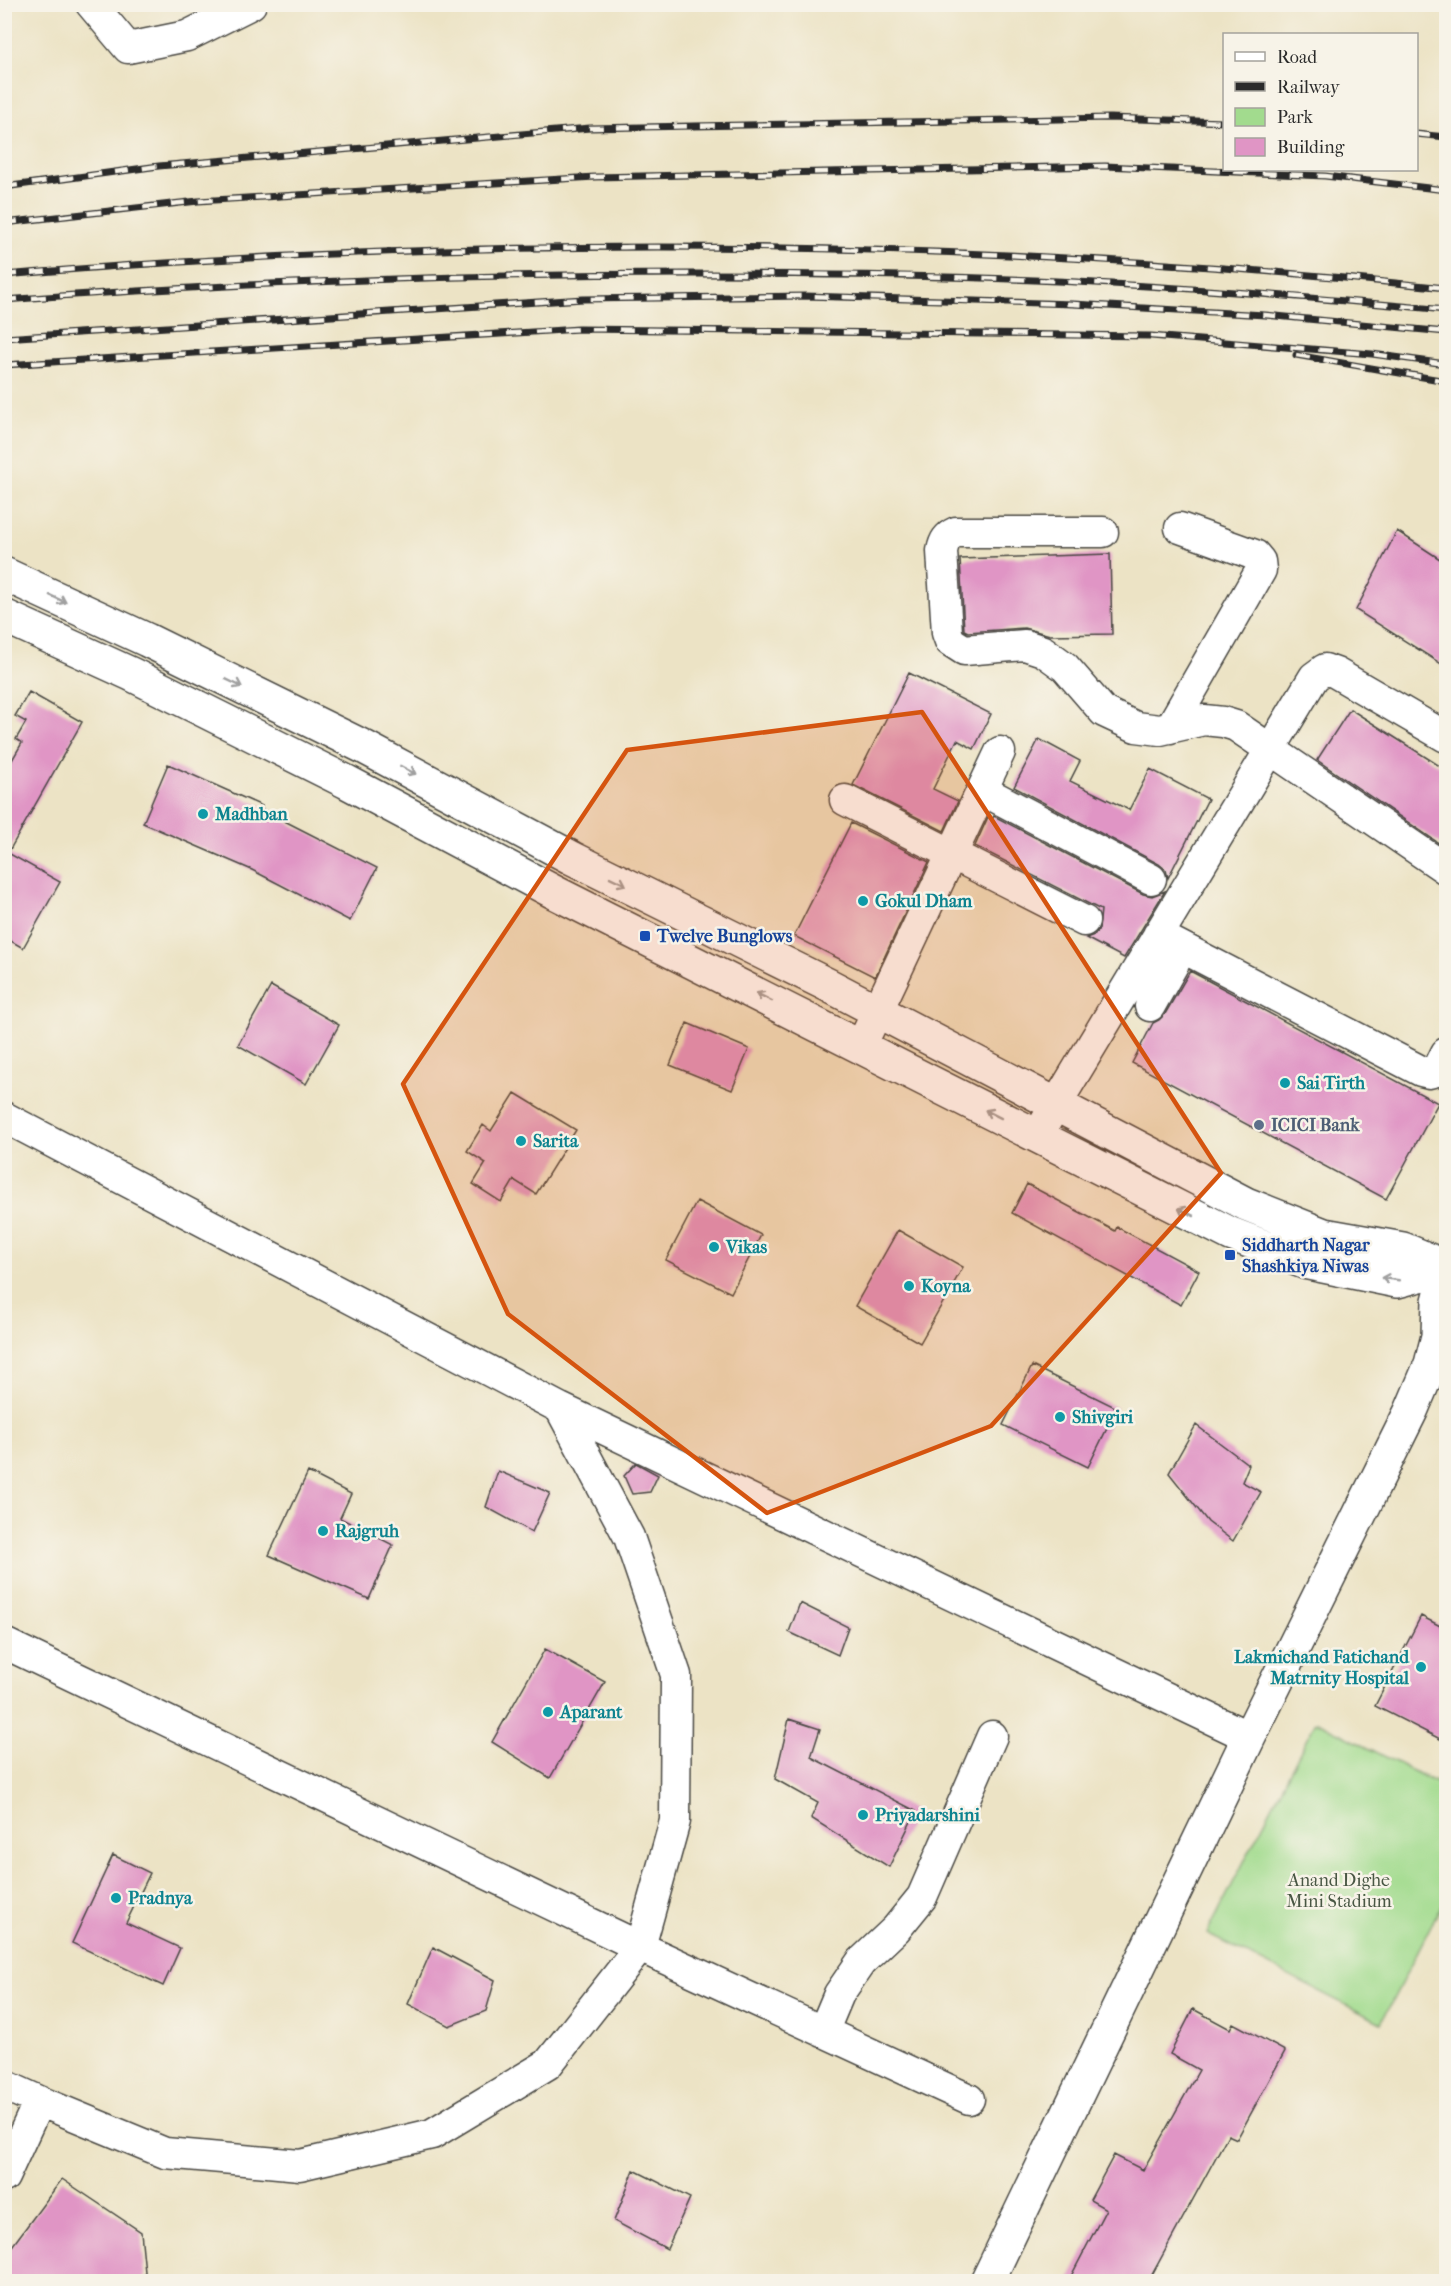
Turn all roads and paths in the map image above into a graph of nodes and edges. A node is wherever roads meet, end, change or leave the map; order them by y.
1 (92, 4) edge
2 (251, 4) edge
3 (1180, 528) dead end
4 (1103, 532) dead end
5 (4, 574) edge
6 (4, 616) edge
7 (147, 640) junction
8 (131, 674) junction
9 (1170, 728) junction
10 (1446, 737) edge
11 (364, 747) junction
12 (1270, 749) junction
13 (1000, 752) dead end
14 (347, 782) junction
15 (982, 790) junction
16 (845, 800) dead end
17 (952, 854) junction
18 (572, 858) junction
19 (1446, 868) edge
20 (1151, 879) dead end
21 (554, 892) junction
22 (1084, 921) dead end
23 (1170, 942) junction
24 (828, 985) junction
25 (1150, 1006) dead end
26 (877, 1011) junction
27 (810, 1020) junction
28 (861, 1046) junction
29 (1446, 1053) edge
30 (1056, 1104) junction
31 (4, 1117) edge
32 (1037, 1136) junction
33 (1246, 1204) junction
34 (1230, 1234) junction
35 (1446, 1268) edge
36 (1446, 1274) edge
37 (560, 1408) junction
38 (4, 1643) edge
39 (992, 1736) dead end
40 (1250, 1737) junction
41 (640, 1947) junction
42 (823, 2032) junction
43 (4, 2085) edge
44 (969, 2099) dead end
45 (39, 2101) junction
46 (4, 2177) edge
47 (987, 2282) edge

1 - 2 street
3 - 9 street
4 - 9 street
5 -> 7 main road
6 - 8 main road
7 - 8 main road
7 -> 11 main road
8 - 14 main road
9 - 12 street
10 - 12 street
11 - 14 main road
11 -> 18 main road
12 - 19 street
12 - 23 street
13 - 15 street
14 - 21 main road
15 - 17 street
15 - 20 street
16 - 17 street
17 - 22 street
17 - 26 street
18 - 21 main road
18 -> 24 main road
27 -> 21 main road
23 - 25 street
23 - 29 street
23 - 30 street
24 - 26 main road
24 - 27 main road
26 - 28 street
26 - 30 main road
27 - 28 main road
32 -> 28 main road
30 - 32 street
30 - 33 main road
31 - 37 street
34 -> 32 main road
33 - 34 main road
33 - 35 main road
35 -> 34 main road
36 - 40 main road
37 - 40 street
37 - 41 street
38 - 41 street
39 - 42 street
40 - 47 main road
41 - 42 street
41 - 45 street
42 - 44 street
43 - 45 street
45 - 46 street

